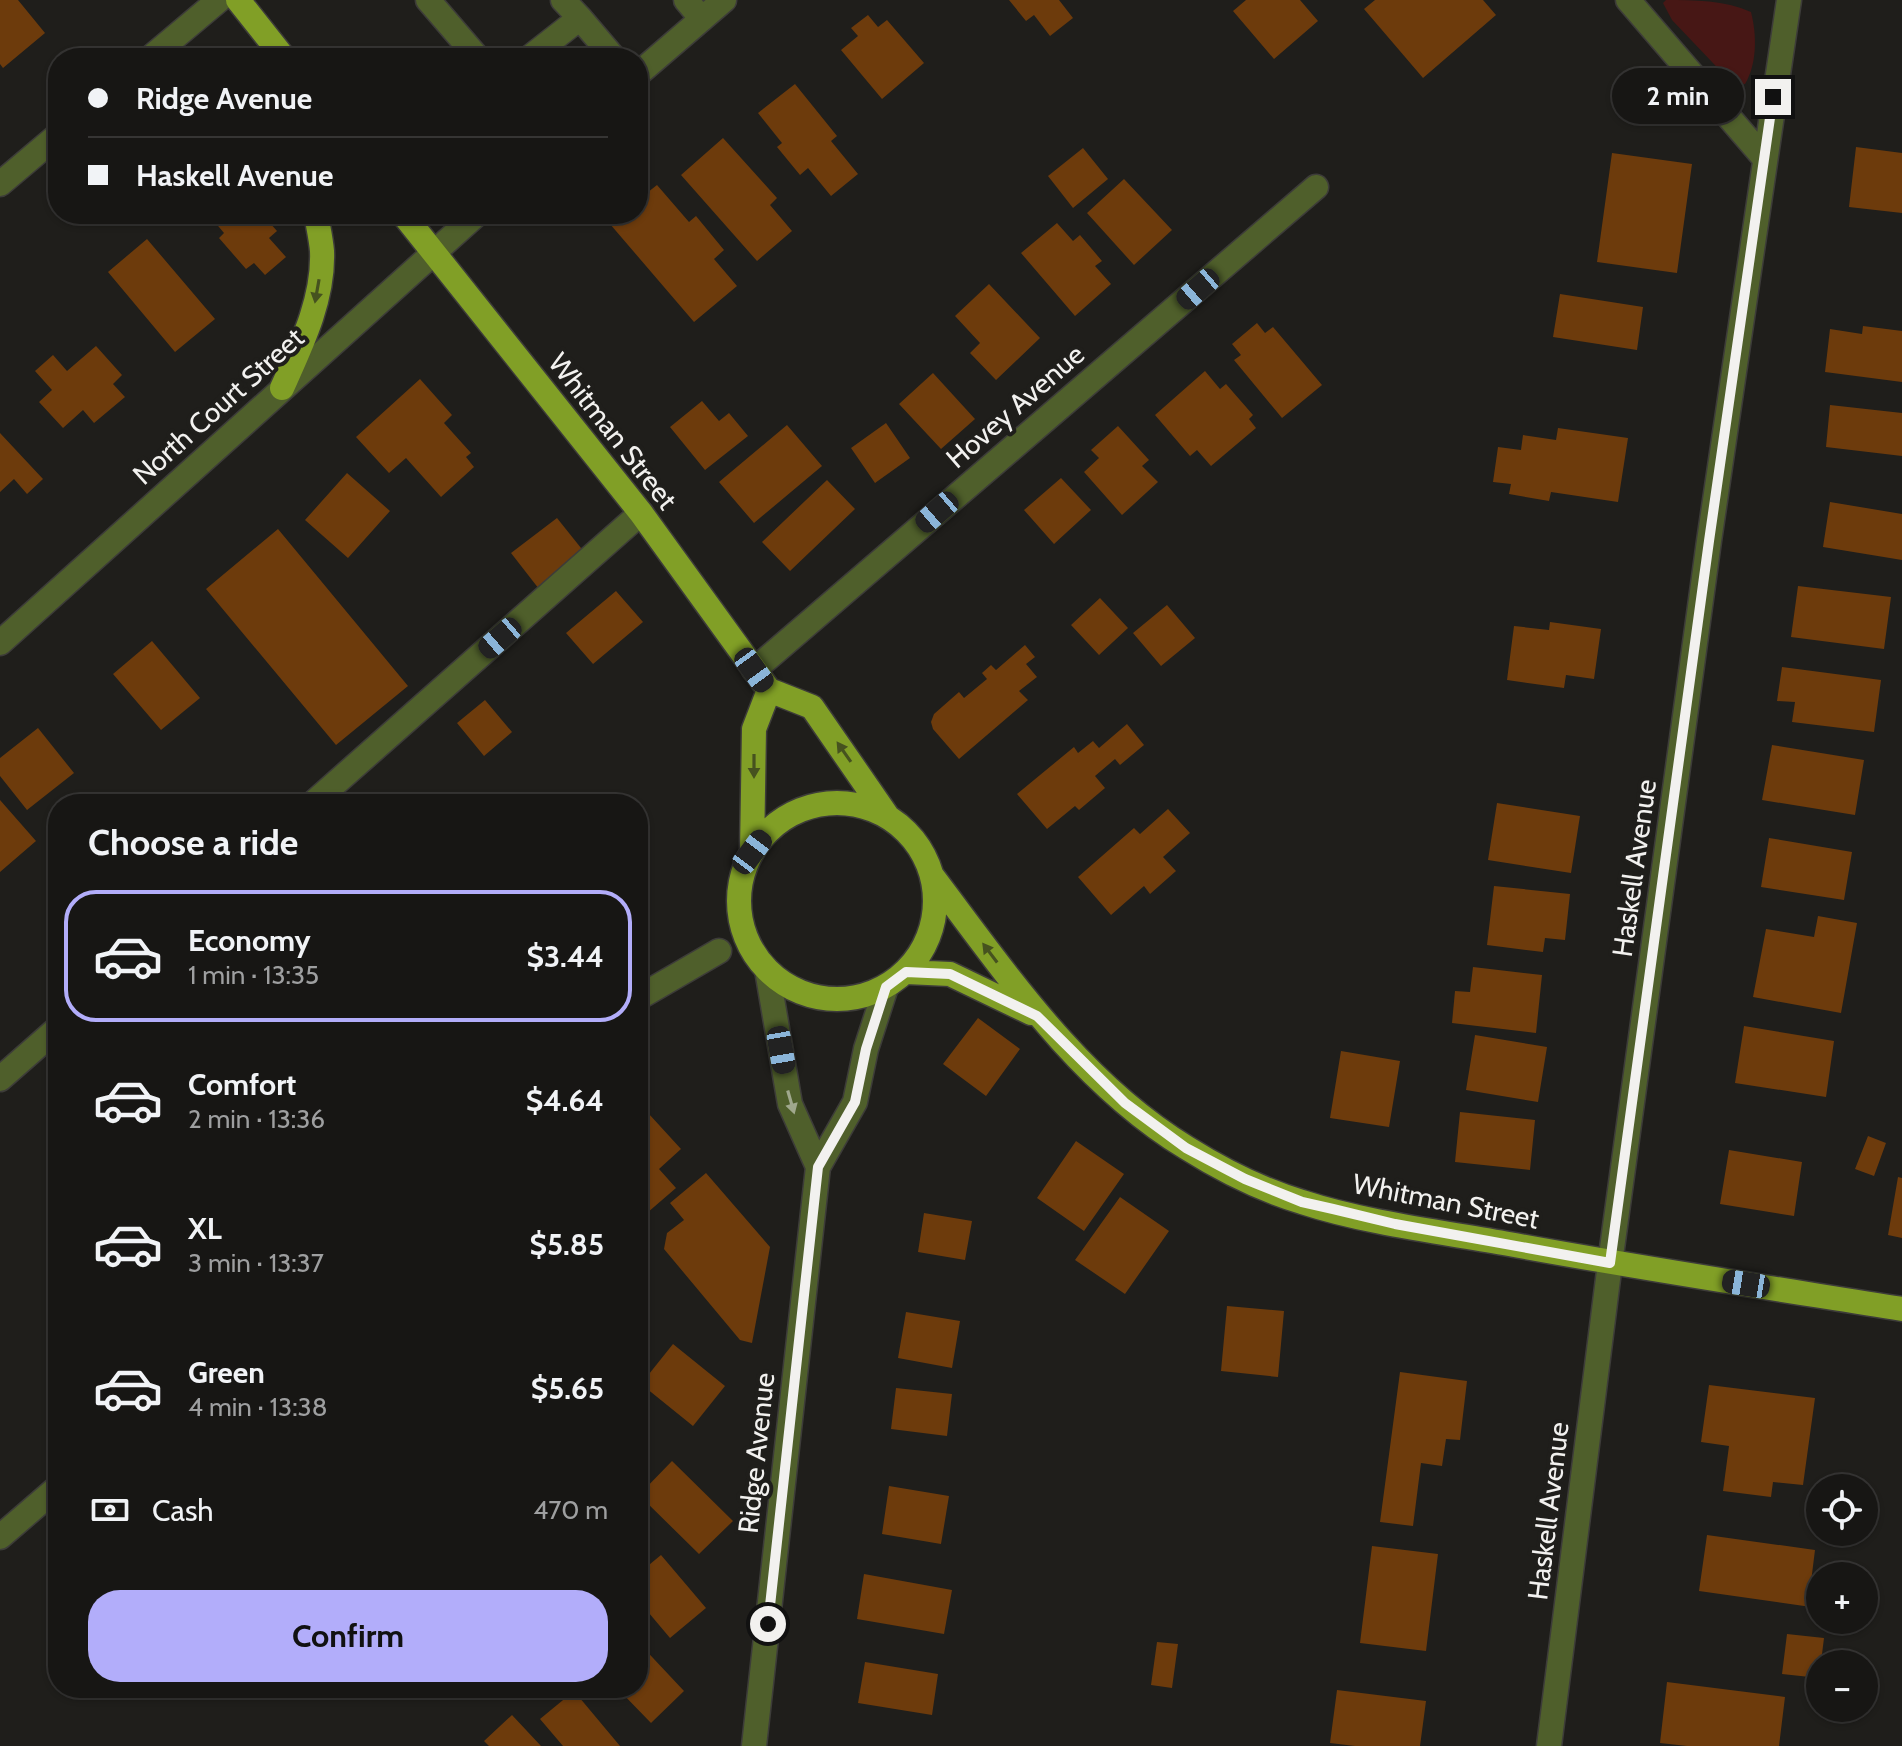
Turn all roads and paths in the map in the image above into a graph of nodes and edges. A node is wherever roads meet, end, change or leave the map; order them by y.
1 (219, 0) edge
2 (238, 0) edge
3 (428, 0) edge
4 (686, 0) edge
5 (724, 0) edge
6 (1628, 0) edge
7 (1789, 0) edge
8 (572, 9) edge
9 (702, 19) junction
10 (162, 48) edge
11 (276, 48) edge
12 (469, 48) edge
13 (538, 48) edge
14 (605, 48) edge
15 (648, 65) edge
16 (48, 143) edge
17 (1765, 159) junction
18 (0, 184) edge
19 (1316, 187) dead end
20 (318, 224) edge
21 (411, 224) edge
22 (466, 224) edge
23 (433, 253) junction
24 (282, 388) junction
25 (641, 513) junction
26 (0, 643) edge
27 (754, 670) junction
28 (769, 690) junction
29 (323, 794) edge
30 (888, 817) junction
31 (752, 852) junction
32 (933, 877) junction
33 (719, 951) dead end
34 (767, 970) junction
35 (906, 972) junction
36 (886, 987) junction
37 (648, 992) edge
38 (1037, 1016) junction
39 (48, 1037) edge
40 (0, 1079) edge
41 (818, 1167) junction
42 (1610, 1263) junction
43 (1902, 1309) edge
44 (48, 1496) edge
45 (0, 1537) edge
46 (754, 1746) edge
47 (1549, 1746) edge

1 - 10 street
2 - 11 main road
3 - 12 street
4 - 9 street
5 - 9 street
6 - 17 street
7 - 17 street, Haskell Avenue
8 - 13 street
8 - 14 street
9 - 15 street
16 - 18 street
17 - 42 street, Haskell Avenue
19 - 27 street, Hovey Avenue
20 -> 24 main road
21 - 23 main road, Whitman Street
22 - 23 street, North Court Street
23 - 24 street, North Court Street
23 - 25 main road, Whitman Street
24 - 26 street, North Court Street
25 - 27 main road, Whitman Street
25 - 29 street
27 - 28 main road, Whitman Street
30 -> 28 main road
28 -> 31 main road
30 - 31 main road
30 - 32 main road
31 - 34 main road
32 - 35 main road
38 -> 32 main road, Whitman Street
33 - 37 street
34 - 36 main road
34 -> 41 street
35 - 36 main road
35 - 38 main road, Whitman Street
36 - 41 street, Ridge Avenue
38 - 42 main road, Whitman Street
39 - 40 street
41 - 46 street, Ridge Avenue
42 - 43 main road, Whitman Street
42 - 47 street, Haskell Avenue
44 - 45 street

